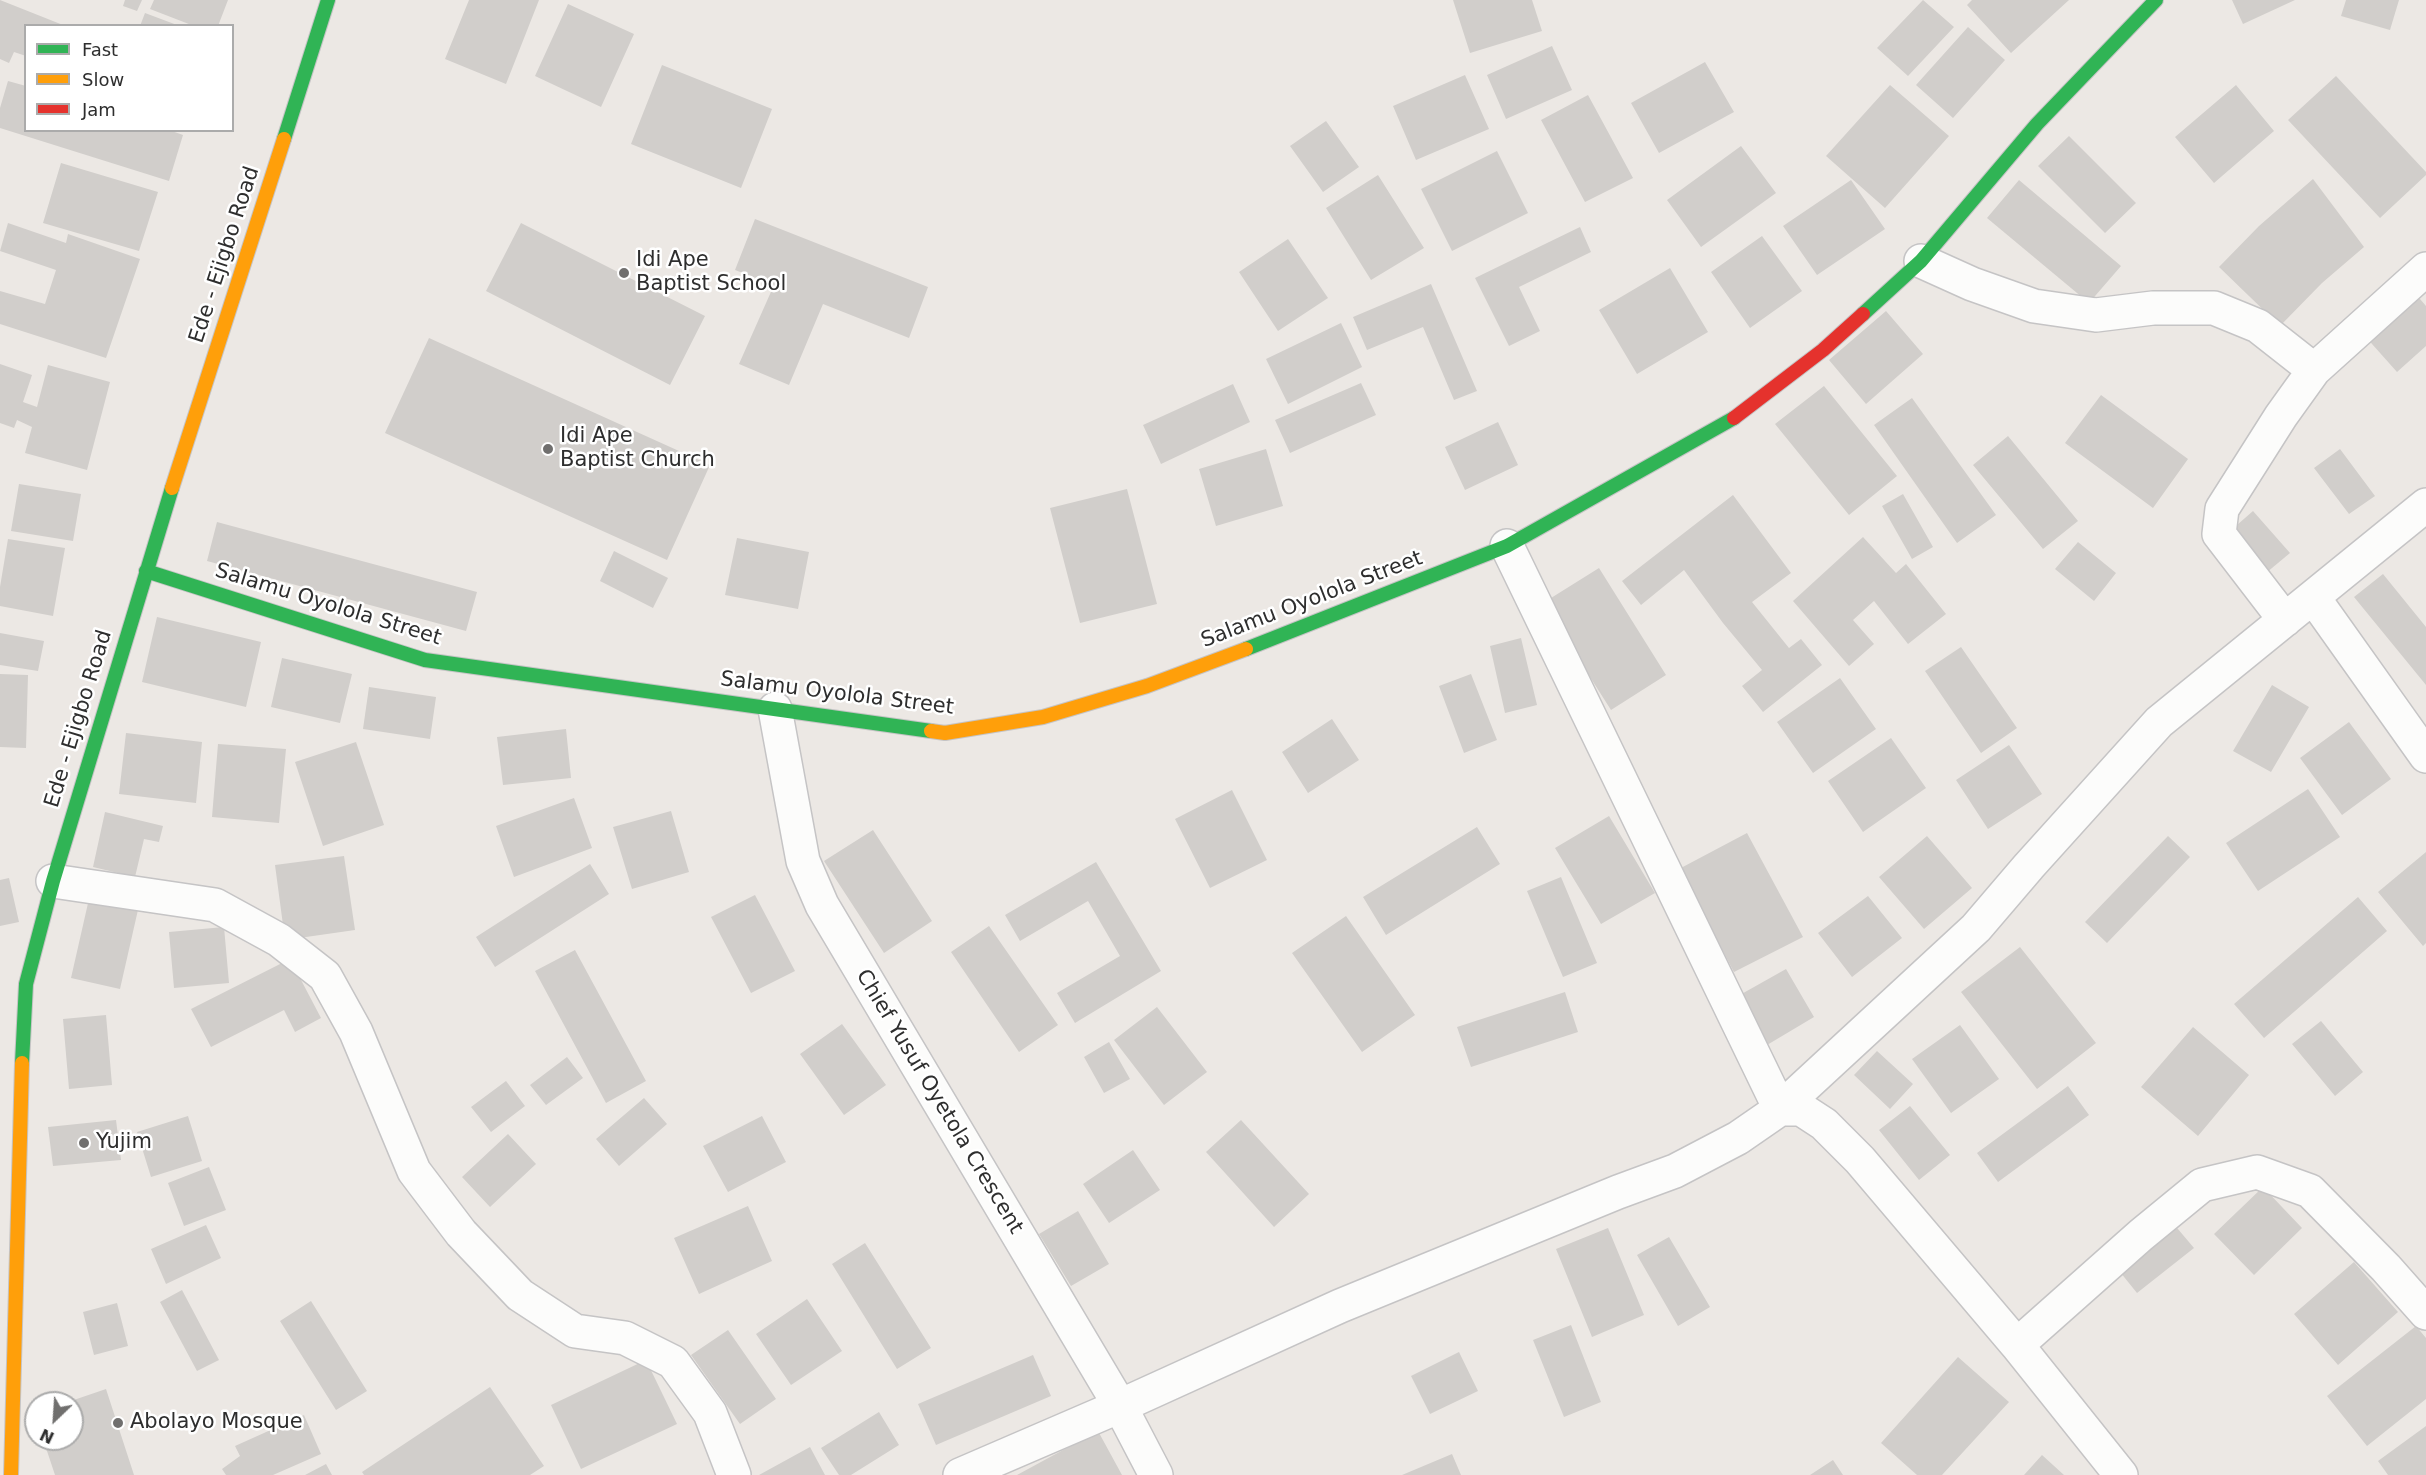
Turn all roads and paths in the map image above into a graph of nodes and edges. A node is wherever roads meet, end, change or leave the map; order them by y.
1 (328, 0) edge
2 (2156, 0) edge
3 (1922, 261) junction
4 (2426, 269) edge
5 (2314, 370) junction
6 (2426, 505) edge
7 (1507, 546) junction
8 (146, 571) junction
9 (2313, 597) junction
10 (2285, 620) junction
11 (776, 709) junction
12 (2426, 756) edge
13 (52, 881) junction
14 (1780, 1109) junction
15 (2426, 1313) edge
16 (2017, 1345) junction
17 (1120, 1406) junction
18 (6, 1435) edge
19 (11, 1475) edge
20 (734, 1475) edge
21 (960, 1475) edge
22 (1156, 1475) edge
23 (2121, 1475) edge

1 - 8 street, Ede - Ejigbo Road
2 - 3 street, Salamu Oyolola Street
3 - 5 street
3 - 7 street, Salamu Oyolola Street
4 - 5 street
5 - 10 street
6 - 9 street
7 - 11 street, Salamu Oyolola Street
7 - 14 street
8 - 11 street, Salamu Oyolola Street
8 - 13 street, Ede - Ejigbo Road
9 - 10 street
9 - 12 street
10 - 14 street
11 - 17 street, Chief Yusuf Oyetola Crescent
13 - 18 street, Ede - Ejigbo Road
13 - 20 street
14 - 16 street
14 - 17 street
15 - 16 street
16 - 23 street
17 - 21 street
17 - 22 street, Chief Yusuf Oyetola Crescent
18 - 19 street, Ede - Ejigbo Road

